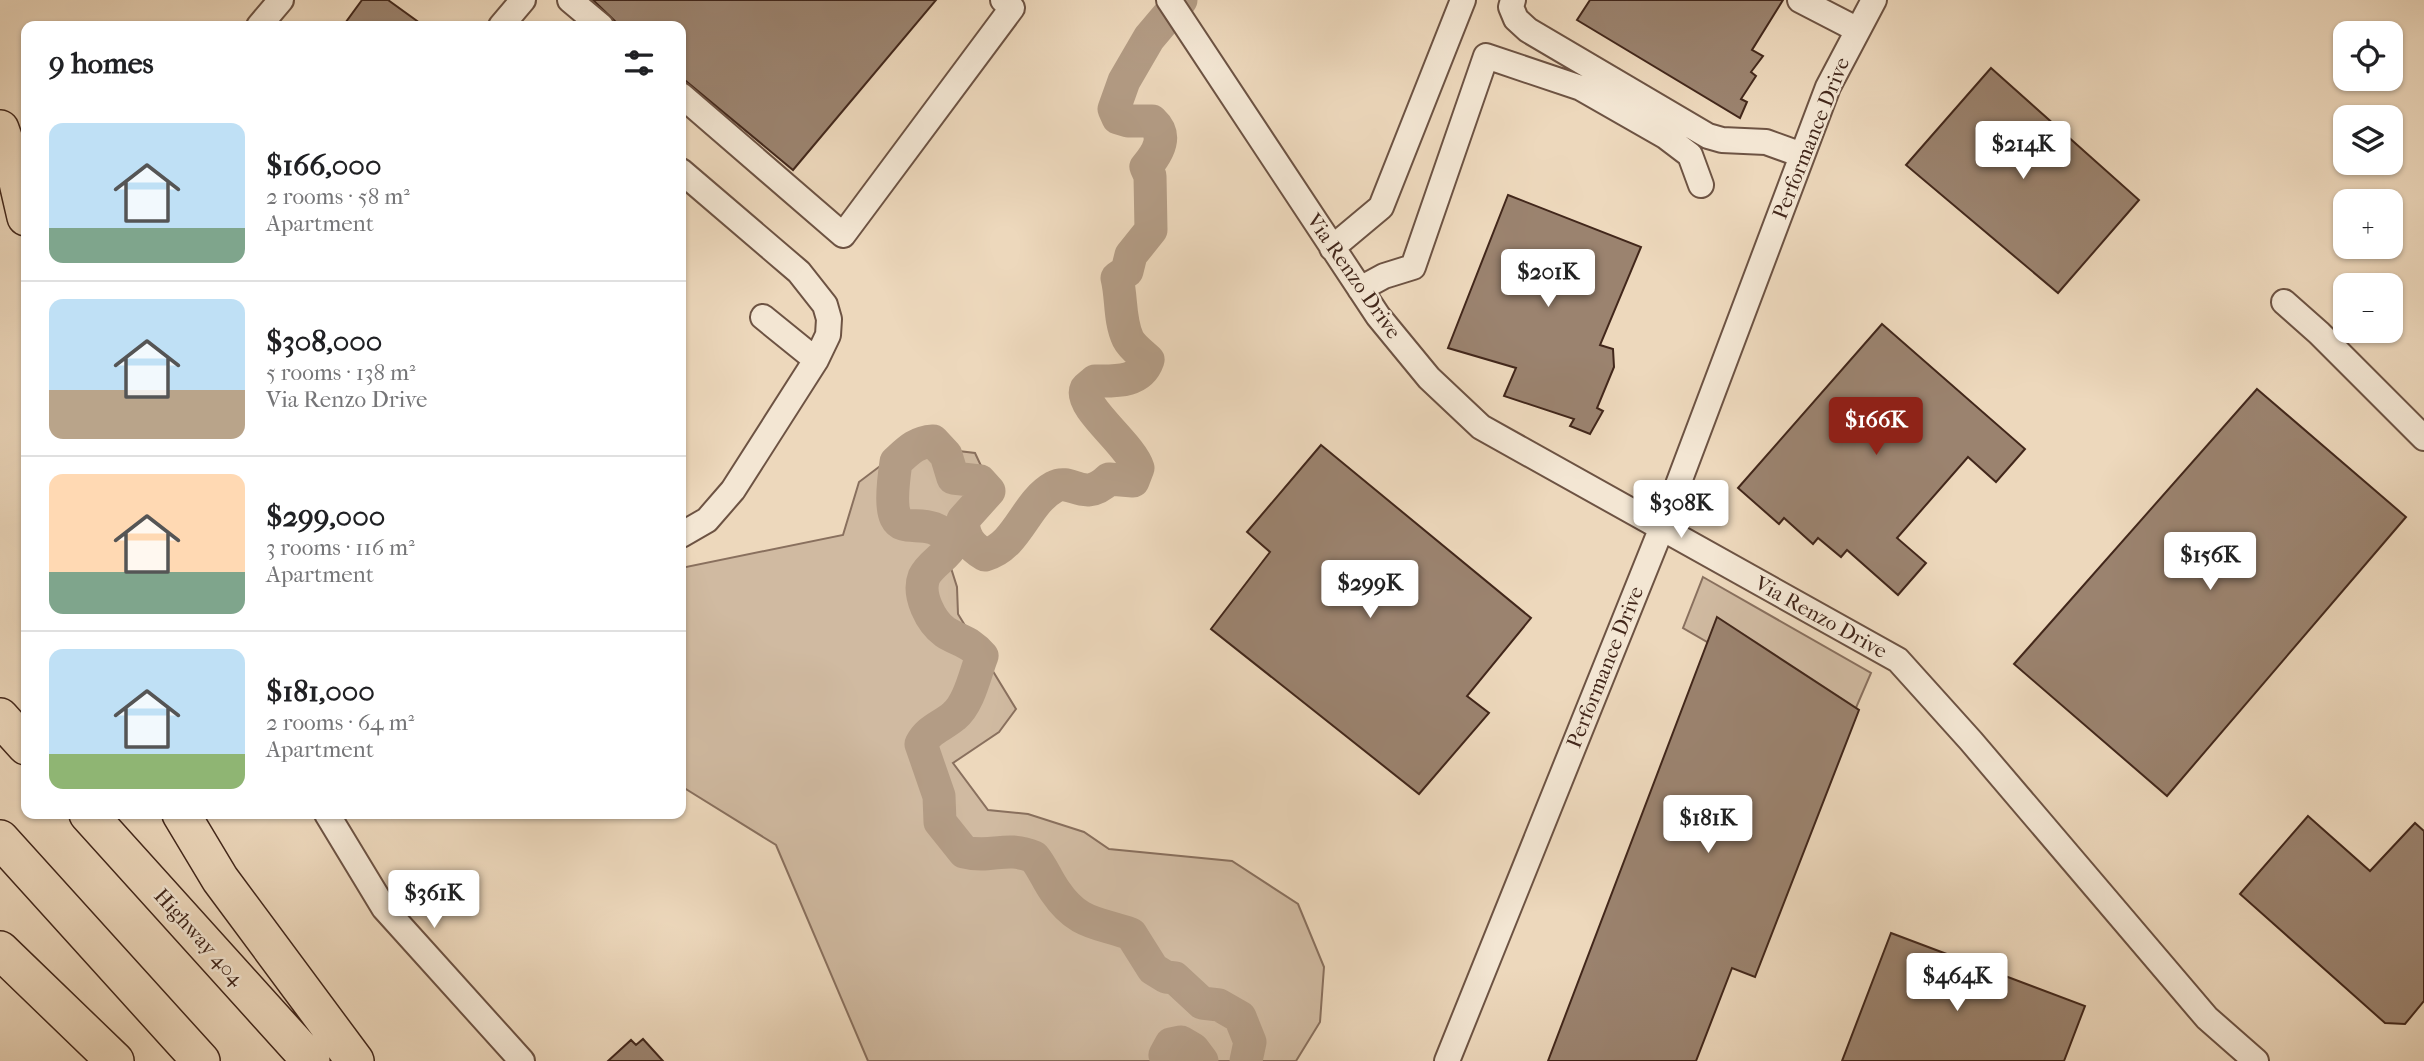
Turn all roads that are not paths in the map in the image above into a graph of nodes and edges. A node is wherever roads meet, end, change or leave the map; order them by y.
1 (281, 0) edge
2 (523, 0) edge
3 (570, 0) edge
4 (1003, 0) edge
5 (1169, 0) edge
6 (1463, 0) edge
7 (1513, 0) edge
8 (1800, 0) edge
9 (1874, 0) edge
10 (262, 21) edge
11 (505, 21) edge
12 (595, 21) edge
13 (1858, 30) junction
14 (686, 99) edge
15 (0, 129) edge
16 (1802, 155) junction
17 (686, 175) edge
18 (1701, 186) dead end
19 (21, 196) edge
20 (1332, 248) junction
21 (1360, 289) junction
22 (2284, 302) dead end
23 (763, 317) dead end
24 (816, 360) junction
25 (2424, 438) edge
26 (1662, 527) junction
27 (686, 532) edge
28 (0, 717) edge
29 (21, 740) edge
30 (93, 819) edge
31 (184, 819) edge
32 (330, 819) edge
33 (0, 839) edge
34 (0, 950) edge
35 (116, 1061) edge
36 (201, 1061) edge
37 (311, 1061) edge
38 (355, 1061) edge
39 (522, 1061) edge
40 (1447, 1061) edge
41 (2256, 1061) edge

1 - 10 street
2 - 11 street
3 - 12 street
4 - 14 street
5 - 20 street, Via Renzo Drive
6 - 20 street
7 - 16 street
8 - 13 street
9 - 13 street, Performance Drive
13 - 16 street, Performance Drive
15 - 19 highway
16 - 26 street, Performance Drive
17 - 24 street
18 - 21 street
20 - 21 street, Via Renzo Drive
21 - 26 street, Via Renzo Drive
22 - 25 street
23 - 24 street
24 - 27 street
26 - 40 street, Performance Drive
26 - 41 street, Via Renzo Drive
28 - 29 highway
30 - 37 highway, Highway 404
31 - 38 highway
32 - 39 street
33 - 36 highway
34 - 35 highway

